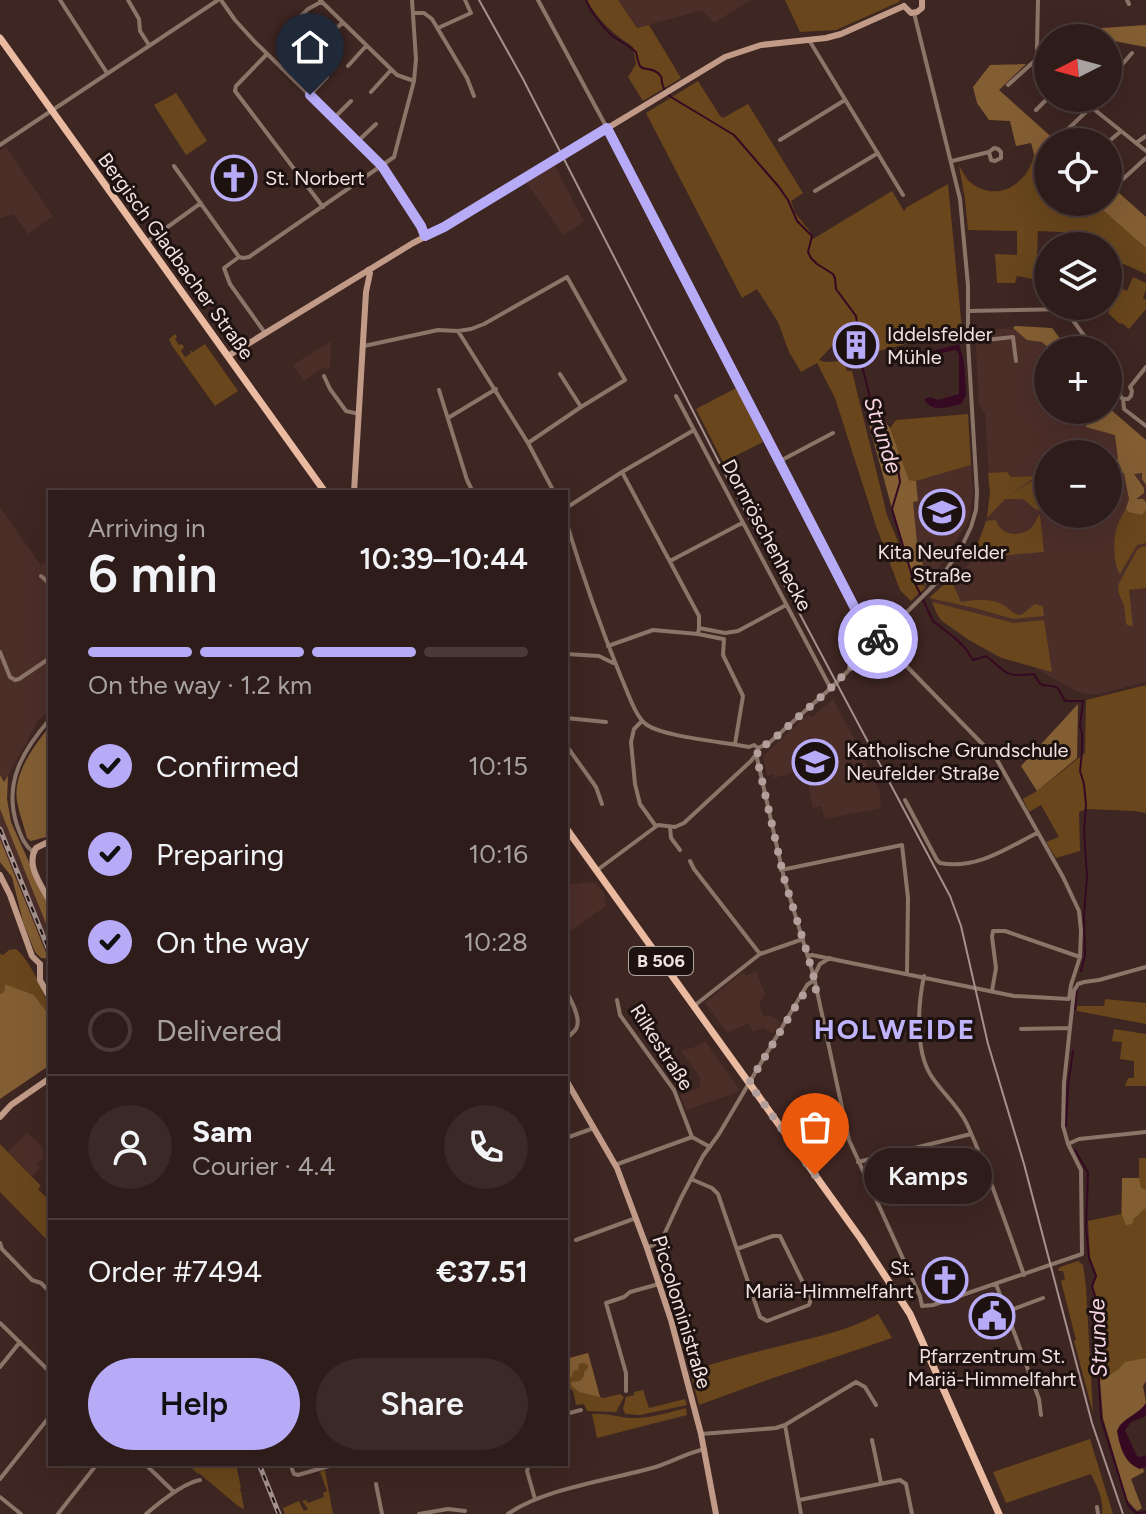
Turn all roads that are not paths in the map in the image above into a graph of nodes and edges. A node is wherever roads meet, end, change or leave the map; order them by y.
1 (60, 0) edge
2 (128, 0) edge
3 (220, 0) edge
4 (412, 0) edge
5 (465, 0) edge
6 (538, 0) edge
7 (922, 0) edge
8 (1038, 0) edge
9 (321, 1) edge
10 (904, 3) edge
11 (413, 13) junction
12 (914, 13) junction
13 (299, 18) dead end
14 (342, 23) junction
15 (1038, 24) edge
16 (438, 28) junction
17 (0, 38) edge
18 (809, 40) junction
19 (323, 42) dead end
20 (149, 45) junction
21 (366, 46) junction
22 (1132, 53) dead end
23 (267, 54) junction
24 (1034, 62) edge
25 (1122, 65) edge
26 (348, 66) dead end
27 (391, 70) junction
28 (107, 73) junction
29 (327, 77) dead end
30 (414, 81) junction
31 (1008, 85) dead end
32 (371, 92) dead end
33 (310, 95) junction
34 (474, 96) dead end
35 (845, 100) junction
36 (351, 101) dead end
37 (51, 110) junction
38 (1086, 112) edge
39 (1095, 112) edge
40 (334, 118) junction
41 (376, 124) dead end
42 (607, 128) junction
43 (1069, 128) edge
44 (1115, 128) edge
45 (1122, 133) edge
46 (1146, 136) edge
47 (780, 140) dead end
48 (358, 141) junction
49 (1136, 143) junction
50 (0, 145) edge
51 (1146, 151) edge
52 (989, 152) dead end
53 (878, 153) junction
54 (1146, 158) edge
55 (952, 161) junction
56 (174, 166) dead end
57 (382, 166) junction
58 (1123, 179) dead end
59 (815, 191) dead end
60 (903, 195) dead end
61 (201, 203) junction
62 (323, 207) junction
63 (425, 236) junction
64 (146, 242) junction
65 (239, 257) junction
66 (368, 270) junction
67 (358, 276) junction
68 (366, 292) junction
69 (1034, 310) edge
70 (969, 311) junction
71 (458, 331) junction
72 (265, 333) junction
73 (968, 342) junction
74 (364, 346) junction
75 (228, 356) junction
76 (1016, 361) dead end
77 (1146, 367) edge
78 (560, 374) dead end
79 (324, 376) dead end
80 (1130, 387) junction
81 (1122, 388) edge
82 (496, 389) junction
83 (439, 390) dead end
84 (676, 396) dead end
85 (1123, 399) joint
86 (581, 407) junction
87 (359, 414) junction
88 (448, 418) junction
89 (1146, 426) edge
90 (694, 430) junction
91 (833, 433) dead end
92 (528, 443) junction
93 (780, 461) junction
94 (622, 472) junction
95 (324, 490) edge
96 (354, 490) edge
97 (472, 490) edge
98 (553, 490) edge
99 (568, 507) edge
100 (742, 523) junction
101 (568, 527) edge
102 (669, 561) junction
103 (41, 576) dead end
104 (48, 582) edge
105 (786, 605) junction
106 (699, 628) junction
107 (725, 633) junction
108 (698, 634) junction
109 (724, 639) junction
110 (878, 639) junction
111 (608, 646) junction
112 (0, 652) edge
113 (568, 654) edge
114 (605, 658) junction
115 (48, 659) edge
116 (618, 668) junction
117 (831, 688) junction
118 (568, 718) edge
119 (642, 721) junction
120 (48, 722) edge
121 (606, 722) dead end
122 (735, 744) junction
123 (749, 747) junction
124 (568, 748) edge
125 (758, 748) junction
126 (756, 757) junction
127 (905, 800) dead end
128 (602, 804) dead end
129 (655, 826) junction
130 (670, 827) junction
131 (568, 831) edge
132 (1037, 833) junction
133 (48, 842) edge
134 (680, 850) dead end
135 (33, 852) junction
136 (690, 861) dead end
137 (781, 870) junction
138 (596, 871) junction
139 (0, 875) edge
140 (48, 898) edge
141 (803, 939) junction
142 (760, 954) junction
143 (808, 956) junction
144 (1080, 957) junction
145 (830, 958) junction
146 (44, 964) edge
147 (1146, 967) edge
148 (907, 973) junction
149 (924, 976) junction
150 (814, 978) junction
151 (817, 989) junction
152 (992, 991) junction
153 (48, 994) edge
154 (568, 996) edge
155 (802, 996) junction
156 (617, 1000) dead end
157 (694, 1006) junction
158 (1070, 1028) junction
159 (1021, 1029) dead end
160 (568, 1037) edge
161 (48, 1079) edge
162 (568, 1083) edge
163 (749, 1083) junction
164 (0, 1117) edge
165 (594, 1128) junction
166 (1146, 1132) edge
167 (971, 1134) junction
168 (568, 1137) edge
169 (692, 1137) junction
170 (1068, 1144) junction
171 (710, 1147) junction
172 (858, 1162) junction
173 (615, 1165) junction
174 (691, 1179) junction
175 (636, 1218) junction
176 (576, 1240) dead end
177 (0, 1243) edge
178 (647, 1248) junction
179 (737, 1249) junction
180 (1024, 1275) junction
181 (659, 1284) junction
182 (996, 1284) junction
183 (48, 1290) edge
184 (1043, 1298) dead end
185 (916, 1310) junction
186 (1006, 1312) junction
187 (0, 1323) edge
188 (20, 1342) junction
189 (0, 1367) edge
190 (48, 1370) edge
191 (626, 1391) dead end
192 (876, 1405) dead end
193 (581, 1410) dead end
194 (568, 1413) edge
195 (1041, 1415) dead end
196 (48, 1419) edge
197 (785, 1425) junction
198 (701, 1434) junction
199 (872, 1440) dead end
200 (705, 1449) junction
201 (95, 1466) edge
202 (147, 1466) edge
203 (291, 1466) edge
204 (329, 1466) edge
205 (528, 1466) edge
206 (0, 1479) edge
207 (200, 1480) dead end
208 (881, 1483) junction
209 (376, 1484) dead end
210 (174, 1492) junction
211 (0, 1497) edge
212 (535, 1499) junction
213 (799, 1500) junction
214 (1097, 1507) dead end
215 (465, 1511) dead end
216 (21, 1514) edge
217 (58, 1514) edge
218 (146, 1514) edge
219 (382, 1514) edge
220 (419, 1514) edge
221 (508, 1514) edge
222 (716, 1514) edge
223 (801, 1514) edge
224 (912, 1514) edge
225 (999, 1514) edge
226 (1098, 1514) edge

1 - 28 street
2 - 20 street
3 - 20 street
3 - 23 street
4 - 11 street
5 - 16 street
6 - 42 street
7 - 12 main road
8 - 15 street
9 - 13 street
9 - 14 street
10 - 12 main road
10 - 18 main road
11 - 16 street
11 - 30 street
12 - 55 street
14 - 19 street
14 - 21 street
16 - 34 street
17 - 37 main road, Bergisch Gladbacher Straße
18 - 35 street
18 - 42 main road
20 - 28 street
21 - 26 street
21 - 27 street
22 - 25 street
23 - 33 street
23 - 62 street
24 - 31 street
27 - 30 street
27 - 32 street
28 - 37 street
29 - 33 street
30 - 57 street
33 - 40 street
35 - 47 street
35 - 53 street
36 - 40 street
37 - 50 street
37 - 64 main road, Bergisch Gladbacher Straße
38 - 43 street
39 - 44 street
40 - 48 street
41 - 48 street
42 - 63 main road
42 - 93 street
45 - 49 street
46 - 49 street
48 - 57 street
49 - 51 street
52 - 55 street
53 - 59 street
53 - 60 street
54 - 58 street
55 - 70 street
56 - 61 street
57 - 62 street
57 - 63 street
61 - 64 street
61 - 65 street
62 - 65 street
63 - 66 main road
64 - 75 main road, Bergisch Gladbacher Straße
65 - 72 street
66 - 67 main road
66 - 68 main road
67 - 68 main road
67 - 72 main road
68 - 74 main road
69 - 70 street
70 - 73 street
71 - 74 street
71 - 82 street
71 - 86 street
72 - 75 main road
73 - 76 street
73 - 110 street
74 - 87 main road
75 - 95 main road, Bergisch Gladbacher Straße
77 - 80 street
78 - 86 street
79 - 87 street
80 - 81 street
80 - 85 street
82 - 88 street
82 - 92 street
83 - 88 street
84 - 90 street, Dornröschenhecke
85 - 89 street
86 - 92 street
87 - 96 main road
88 - 97 street
90 - 94 street
90 - 100 street, Dornröschenhecke
91 - 93 street
92 - 98 street
93 - 110 street
94 - 99 street
94 - 102 street
100 - 102 street
100 - 105 street, Dornröschenhecke
101 - 111 street
102 - 106 street
103 - 104 street
105 - 107 street
105 - 117 street, Dornröschenhecke
106 - 107 street
106 - 108 street
107 - 109 street
108 - 109 street
108 - 111 street
109 - 122 street
110 - 117 street
110 - 132 street
111 - 114 street
111 - 116 street
112 - 115 street
113 - 114 street
114 - 116 street
116 - 119 street
117 - 125 street
118 - 121 street
119 - 122 street
119 - 129 street
120 - 135 street
122 - 123 street
123 - 125 street
123 - 126 street
124 - 128 street
125 - 126 street
126 - 130 street
126 - 137 street
127 - 132 street
129 - 130 street
129 - 138 street
130 - 134 street
131 - 138 main road, B 506
132 - 144 street
133 - 135 main road
135 - 140 main road
136 - 142 street
137 - 141 street
137 - 148 street
138 - 157 main road, B 506
139 - 146 main road
141 - 142 street
141 - 143 street
142 - 157 street
143 - 145 street
143 - 150 street
144 - 152 street
144 - 152 street
145 - 148 street
145 - 150 street
146 - 153 main road
147 - 158 street
148 - 149 street
149 - 152 street
149 - 167 street
150 - 151 street
150 - 155 street
151 - 155 street
151 - 172 street
154 - 160 street
155 - 163 street
156 - 169 street, Rilkestraße
157 - 163 main road, B 506
158 - 159 street
158 - 170 street
161 - 164 main road
162 - 165 main road, Piccoloministraße
163 - 171 street
163 - 185 main road, B 506
165 - 168 street
165 - 173 main road, Piccoloministraße
166 - 170 street
167 - 172 street
167 - 180 street
169 - 171 street
169 - 173 street
170 - 180 street
171 - 174 street
172 - 185 street
173 - 175 main road, Piccoloministraße
174 - 178 street
174 - 179 street
175 - 176 street
175 - 178 main road, Piccoloministraße
177 - 183 street
178 - 181 main road, Piccoloministraße
179 - 179 street
180 - 182 street
181 - 191 street
181 - 198 main road, Piccoloministraße
182 - 185 street
182 - 186 street
184 - 186 street
185 - 225 main road, B 506
186 - 195 street
187 - 188 street
188 - 189 street
188 - 190 street
192 - 197 street
193 - 194 street
196 - 206 street
197 - 198 street
197 - 213 street
198 - 200 main road, Piccoloministraße
199 - 208 street
200 - 212 street
200 - 222 main road, Piccoloministraße
201 - 217 street
202 - 210 street
203 - 204 street
205 - 212 street
207 - 210 street
208 - 213 street
208 - 224 street
209 - 219 street
210 - 218 street
211 - 216 street
212 - 221 street
213 - 223 street
214 - 226 street
215 - 220 street

